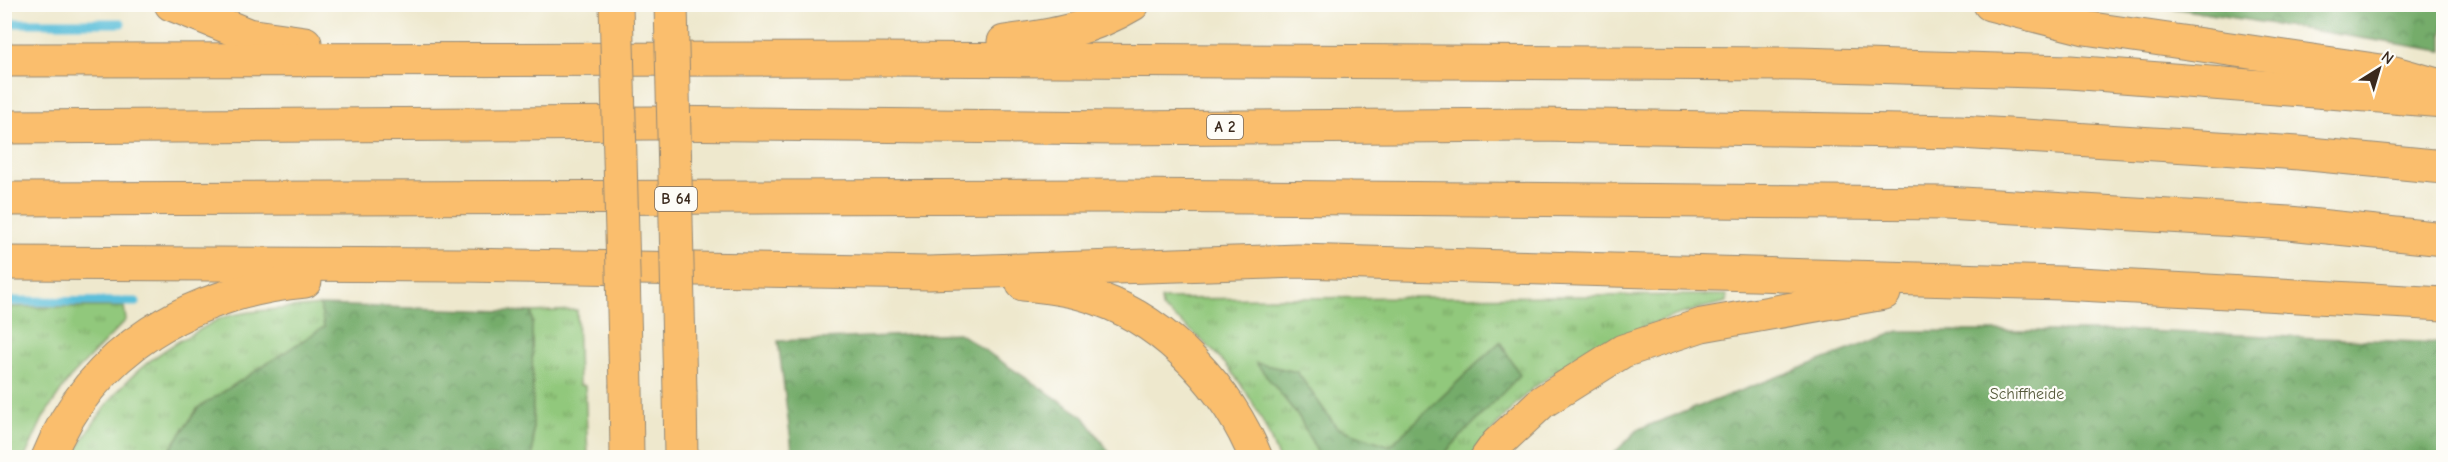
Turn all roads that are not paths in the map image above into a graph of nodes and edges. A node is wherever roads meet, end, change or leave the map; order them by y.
1 (171, 4) edge
2 (616, 4) edge
3 (672, 4) edge
4 (1133, 4) edge
5 (1990, 4) edge
6 (874, 59) junction
7 (4, 60) edge
8 (410, 60) junction
9 (2444, 87) edge
10 (2444, 101) edge
11 (4, 127) edge
12 (2444, 167) edge
13 (4, 199) edge
14 (2444, 239) edge
15 (4, 263) edge
16 (464, 265) junction
17 (929, 273) junction
18 (2061, 283) junction
19 (2444, 304) edge
20 (48, 458) edge
21 (627, 458) edge
22 (681, 458) edge
23 (1256, 458) edge
24 (1487, 458) edge

1 - 8 highway
2 - 21 highway, bridge
3 - 22 highway, B 64, bridge
4 - 6 highway
5 - 9 highway
6 - 8 highway
6 - 10 highway
7 - 8 highway
11 - 12 highway, A 2
13 - 14 highway
15 - 16 highway
16 - 17 highway
16 - 20 highway
17 - 18 highway
17 - 23 highway
18 - 19 highway
18 - 24 highway

